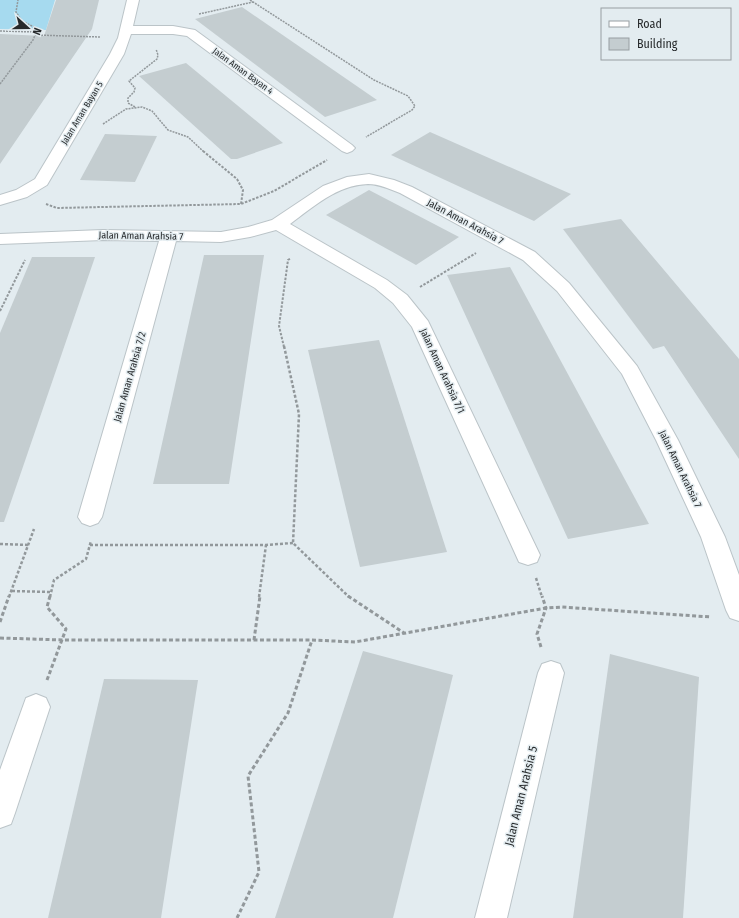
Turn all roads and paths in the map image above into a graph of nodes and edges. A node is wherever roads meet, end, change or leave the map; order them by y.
1 (18, 0) edge
2 (133, 0) edge
3 (250, 0) edge
4 (0, 31) edge
5 (35, 32) junction
6 (125, 34) junction
7 (35, 35) junction
8 (193, 35) junction
9 (0, 84) edge
10 (135, 107) junction
11 (73, 126) junction
12 (347, 148) junction
13 (31, 190) junction
14 (0, 200) edge
15 (241, 204) junction
16 (278, 224) junction
17 (169, 236) junction
18 (35, 238) junction
19 (0, 239) edge
20 (499, 240) junction
21 (308, 241) junction
22 (400, 299) junction
23 (0, 311) edge
24 (90, 517) joint
25 (34, 529) dead end
26 (293, 543) junction
27 (0, 544) edge
28 (28, 545) junction
29 (90, 545) junction
30 (266, 545) junction
31 (528, 555) joint
32 (12, 591) junction
33 (51, 592) junction
34 (546, 608) junction
35 (739, 610) edge
36 (716, 617) dead end
37 (0, 622) edge
38 (404, 634) junction
39 (0, 638) edge
40 (63, 640) junction
41 (254, 640) junction
42 (312, 640) junction
43 (551, 673) joint
44 (36, 707) joint
45 (0, 813) edge
46 (237, 918) edge
47 (491, 918) edge

1 - 5 path
2 - 6 street, Jalan Aman Bayan 5
3 - 12 path
4 - 5 path
5 - 7 path
6 - 7 path
6 - 8 street, Jalan Aman Bayan 4
6 - 11 street, Jalan Aman Bayan 5
7 - 9 path
8 - 10 path
8 - 12 street, Jalan Aman Bayan 4
10 - 11 path
10 - 15 path
11 - 13 street, Jalan Aman Bayan 5
12 - 15 path
13 - 14 street, Jalan Aman Bayan 5
13 - 15 path
16 - 17 street, Jalan Aman Arahsia 7
16 - 20 street, Jalan Aman Arahsia 7
16 - 21 street, Jalan Aman Arahsia 7/1
17 - 18 street, Jalan Aman Arahsia 7
17 - 24 street, Jalan Aman Arahsia 7/2
18 - 19 street, Jalan Aman Arahsia 7
18 - 23 path
20 - 22 path
20 - 35 street, Jalan Aman Arahsia 7
21 - 22 street, Jalan Aman Arahsia 7/1
21 - 26 path
22 - 31 street, Jalan Aman Arahsia 7/1
24 - 29 path
25 - 28 path
26 - 30 path
26 - 38 path
27 - 28 path
28 - 32 path
29 - 30 path
29 - 33 path
30 - 41 path
31 - 34 path
32 - 33 path
32 - 37 path
33 - 40 path
34 - 36 path
34 - 38 path
34 - 43 path
38 - 42 path
39 - 40 path
40 - 41 path
40 - 44 path
41 - 42 path
42 - 46 path
43 - 47 street, Jalan Aman Arahsia 5
44 - 45 street

